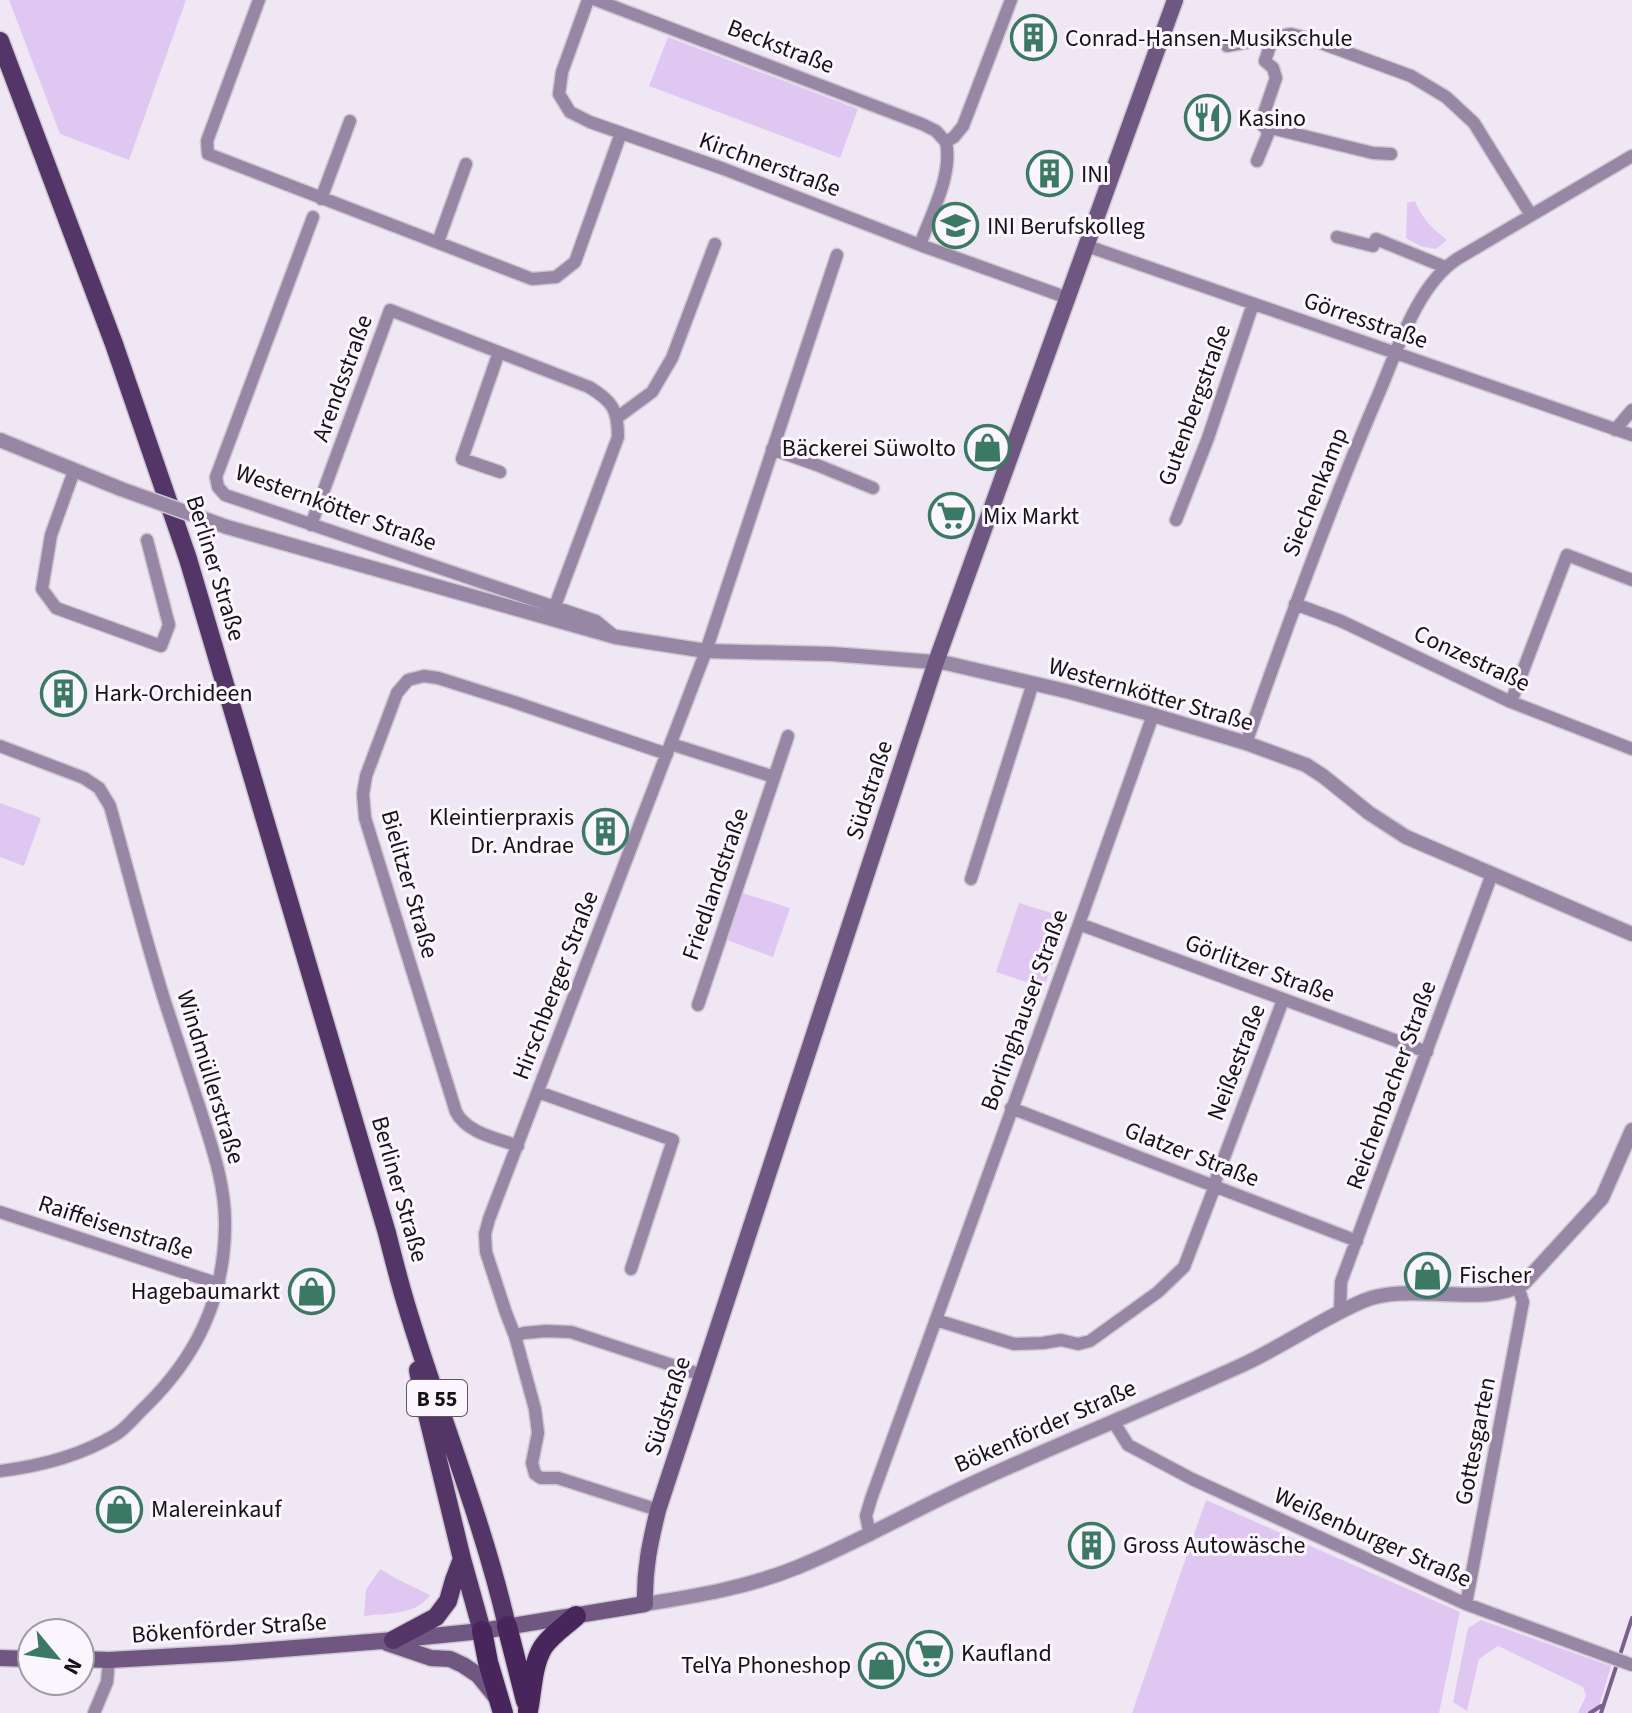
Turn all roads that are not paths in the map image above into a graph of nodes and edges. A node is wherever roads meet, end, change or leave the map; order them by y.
1 (259, 0) edge
2 (588, 0) edge
3 (596, 0) edge
4 (1011, 0) edge
5 (1175, 0) edge
6 (1273, 37) junction
7 (0, 41) edge
8 (1227, 46) dead end
9 (350, 121) dead end
10 (1263, 126) junction
11 (621, 133) junction
12 (946, 142) junction
13 (1391, 154) dead end
14 (1632, 156) edge
15 (1257, 161) dead end
16 (466, 164) dead end
17 (321, 199) junction
18 (1531, 215) junction
19 (313, 217) dead end
20 (1337, 237) dead end
21 (438, 242) junction
22 (715, 244) dead end
23 (920, 245) junction
24 (1087, 246) junction
25 (837, 255) dead end
26 (1445, 267) junction
27 (1068, 298) junction
28 (1253, 304) junction
29 (499, 352) junction
30 (1396, 353) junction
31 (1632, 410) edge
32 (618, 417) junction
33 (1615, 430) junction
34 (1632, 435) edge
35 (0, 440) edge
36 (772, 449) junction
37 (74, 471) junction
38 (500, 472) dead end
39 (873, 488) dead end
40 (1176, 520) dead end
41 (311, 525) junction
42 (147, 540) dead end
43 (1632, 580) edge
44 (1295, 604) junction
45 (555, 606) junction
46 (616, 637) junction
47 (706, 651) junction
48 (936, 662) junction
49 (1033, 683) junction
50 (1511, 702) junction
51 (1153, 715) junction
52 (788, 736) dead end
53 (1246, 743) junction
54 (0, 746) edge
55 (669, 749) junction
56 (1632, 749) edge
57 (774, 777) junction
58 (1492, 874) junction
59 (971, 879) dead end
60 (1079, 924) junction
61 (1632, 934) edge
62 (1283, 1000) junction
63 (698, 1005) dead end
64 (1427, 1052) junction
65 (538, 1092) junction
66 (1011, 1108) junction
67 (1632, 1130) edge
68 (518, 1146) junction
69 (1215, 1186) junction
70 (0, 1212) edge
71 (1357, 1241) junction
72 (631, 1269) dead end
73 (219, 1284) junction
74 (1518, 1287) junction
75 (406, 1304) junction
76 (1340, 1312) junction
77 (936, 1320) junction
78 (515, 1336) junction
79 (702, 1375) junction
80 (1113, 1421) junction
81 (0, 1471) edge
82 (658, 1510) junction
83 (870, 1535) junction
84 (462, 1559) junction
85 (645, 1604) junction
86 (1466, 1604) junction
87 (576, 1616) junction
88 (507, 1626) junction
89 (482, 1631) junction
90 (387, 1641) junction
91 (96, 1660) edge
92 (109, 1660) junction
93 (1629, 1664) edge
94 (501, 1708) edge
95 (529, 1712) edge
96 (94, 1713) edge

1 - 17 street
2 - 11 street, Kirchnerstraße
3 - 12 street, Beckstraße
4 - 12 street
5 - 24 main road, Südstraße
6 - 8 street
6 - 10 street
6 - 18 street
7 - 75 main road, Berliner Straße / B 55
9 - 17 street
10 - 13 street
10 - 15 street
11 - 21 street
11 - 23 street, Kirchnerstraße
12 - 23 street
14 - 18 street, Siechenkamp
16 - 21 street
17 - 21 street
18 - 26 street, Siechenkamp
19 - 41 street, Westernkötter Straße
20 - 26 street
22 - 32 street
23 - 27 street, Kirchnerstraße
24 - 27 main road, Südstraße
24 - 28 street, Görresstraße
25 - 36 street, Hirschberger Straße
26 - 30 street, Siechenkamp
27 - 48 main road, Südstraße
28 - 30 street, Görresstraße
28 - 40 street, Gutenbergstraße
29 - 32 street, Arendsstraße
29 - 38 street
29 - 41 street, Arendsstraße
30 - 33 street, Görresstraße
30 - 44 street, Siechenkamp
31 - 33 street
32 - 45 street
33 - 34 street, Görresstraße
35 - 37 street, Westernkötter Straße
36 - 39 street
36 - 47 street, Hirschberger Straße
37 - 42 street
37 - 46 street, Westernkötter Straße, bridge
41 - 45 street, Westernkötter Straße
43 - 50 street
44 - 50 street, Conzestraße
44 - 53 street, Siechenkamp
45 - 46 street, Westernkötter Straße
46 - 47 street, Westernkötter Straße
47 - 48 street, Westernkötter Straße
47 - 55 street, Hirschberger Straße
48 - 49 street, Westernkötter Straße
48 - 79 main road, Südstraße
49 - 51 street, Westernkötter Straße
49 - 59 street
50 - 56 street, Conzestraße
51 - 53 street, Westernkötter Straße
51 - 60 street, Borlinghauser Straße
52 - 57 street, Friedlandstraße
53 - 58 street, Westernkötter Straße
54 - 73 street, Windmüllerstraße
55 - 57 street
55 - 65 street, Hirschberger Straße
55 - 68 street, Bielitzer Straße
57 - 63 street, Friedlandstraße
58 - 61 street, Westernkötter Straße
58 - 64 street, Reichenbacher Straße
60 - 62 street, Görlitzer Straße
60 - 66 street, Borlinghauser Straße
62 - 64 street, Görlitzer Straße
62 - 69 street, Neißestraße
64 - 71 street, Reichenbacher Straße
65 - 68 street, Hirschberger Straße
65 - 72 street
66 - 69 street, Glatzer Straße
66 - 77 street, Borlinghauser Straße
67 - 74 street
68 - 78 street, Hirschberger Straße
69 - 71 street, Glatzer Straße
69 - 77 street
70 - 73 street, Raiffeisenstraße
71 - 76 street, Reichenbacher Straße
73 - 81 street, Windmüllerstraße
74 - 76 street, Bökenförder Straße
74 - 86 street, Gottesgarten
75 - 84 main road, Berliner Straße / B 55
75 - 88 main road, Berliner Straße / B 55
76 - 80 street, Bökenförder Straße
77 - 83 street, Borlinghauser Straße
78 - 79 street
78 - 82 street, Hirschberger Straße
79 - 82 main road, Südstraße
80 - 83 street, Bökenförder Straße
80 - 86 street, Weißenburger Straße
82 - 85 main road, Südstraße
83 - 85 street, Bökenförder Straße
84 - 89 main road, Berliner Straße / B 55
84 - 90 main road
85 - 87 main road, Bökenförder Straße
86 - 93 street, Weißenburger Straße
87 - 88 main road, Bökenförder Straße
87 - 95 highway
88 - 89 main road, Bökenförder Straße
88 - 95 highway, Berliner Straße / B 55
89 - 90 main road, Bökenförder Straße
89 - 94 highway, Berliner Straße / B 55
90 - 92 main road, Bökenförder Straße
90 - 94 main road
91 - 92 main road, Bökenförder Straße
92 - 96 street

